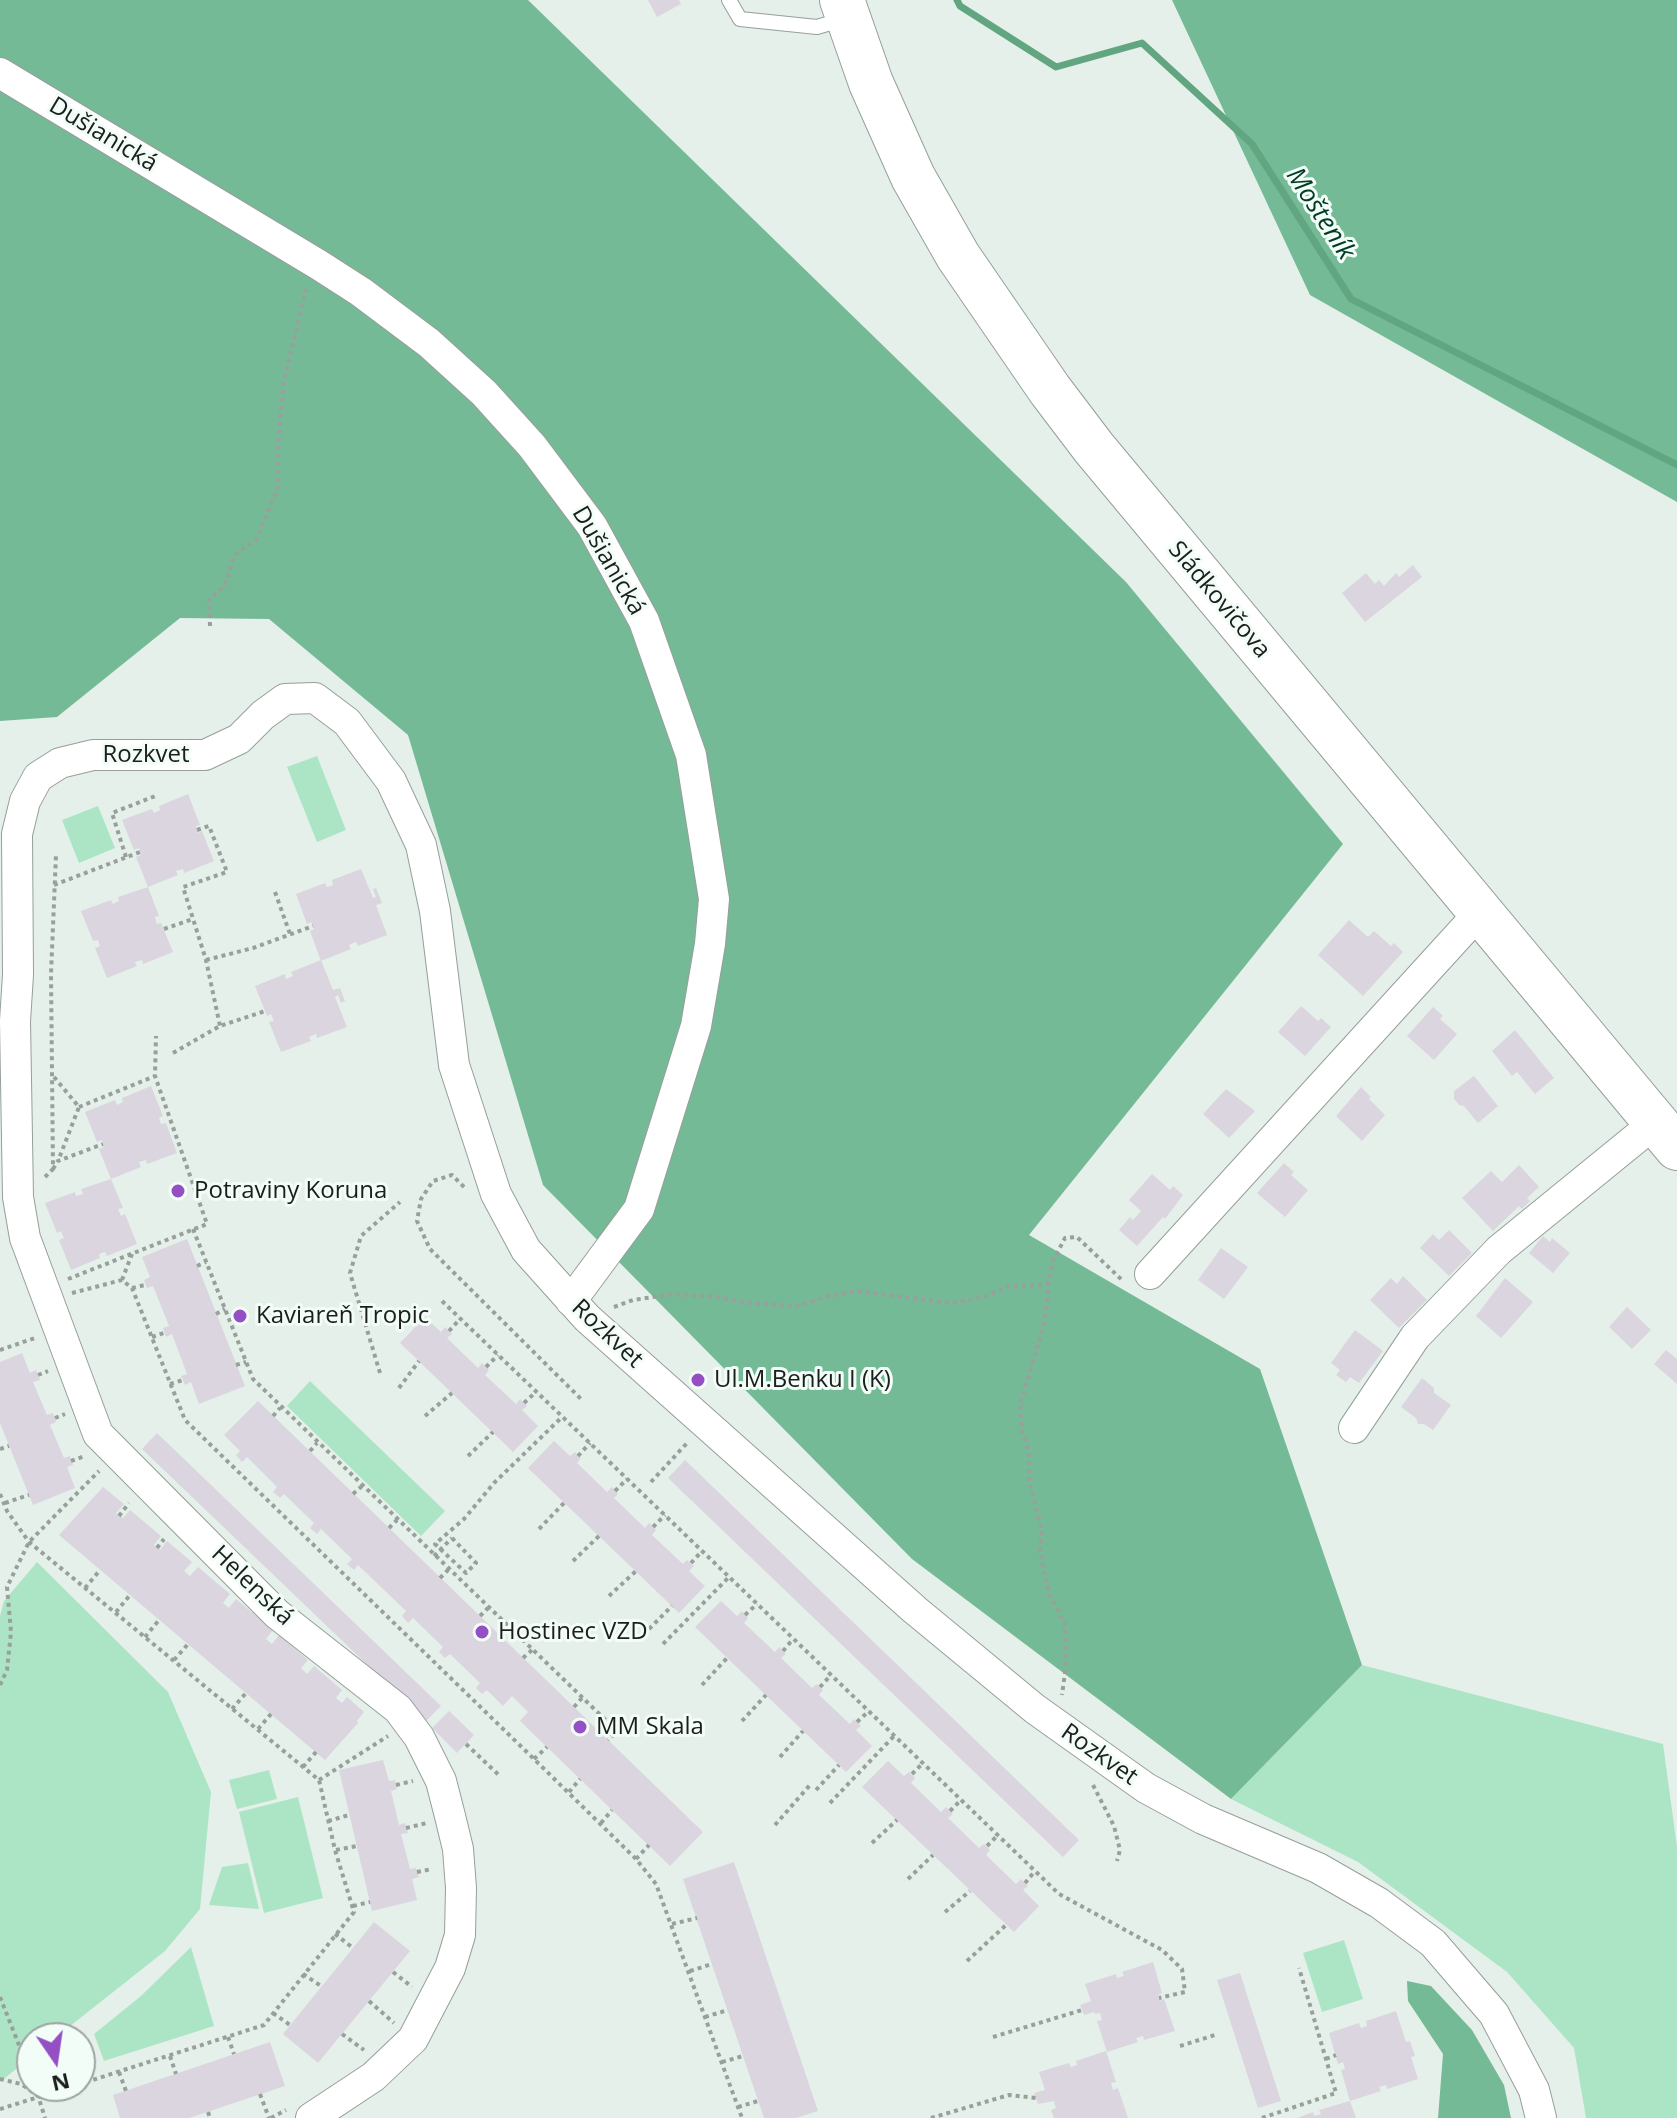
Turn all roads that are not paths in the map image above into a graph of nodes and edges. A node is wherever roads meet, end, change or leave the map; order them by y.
1 (729, 0) edge
2 (845, 9) edge
3 (0, 73) edge
4 (1480, 912) junction
5 (17, 989) joint
6 (7, 1024) edge
7 (1666, 1135) edge
8 (1150, 1274) road end
9 (579, 1290) junction
10 (1354, 1428) dead end
11 (303, 2112) edge
12 (1541, 2118) edge

1 - 2 lane
2 - 4 main road, Sládkovičova
3 - 9 street, Dušianická
4 - 7 main road, Sládkovičova
4 - 8 street
5 - 6 street, Helenská
5 - 9 street, Rozkvet
6 - 11 street, Helenská
7 - 10 street
9 - 12 street, Rozkvet

